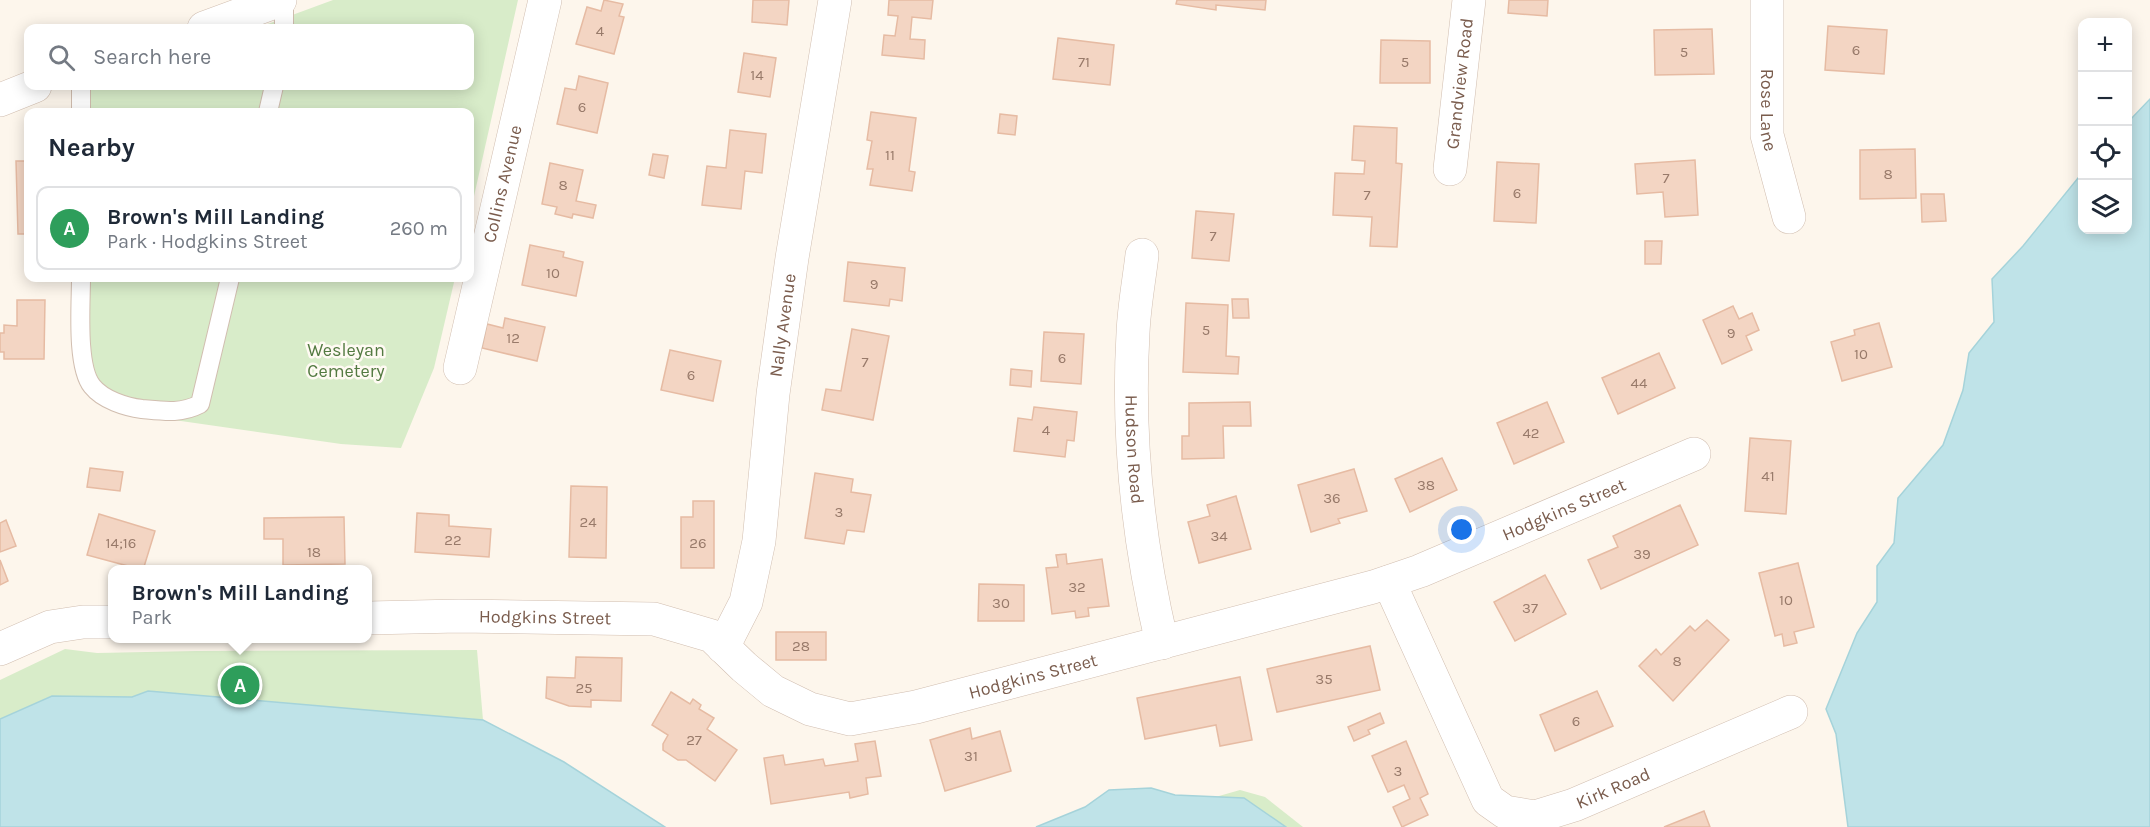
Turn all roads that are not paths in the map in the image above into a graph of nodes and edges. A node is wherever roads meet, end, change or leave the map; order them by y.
1 (282, 0) edge
2 (545, 0) edge
3 (835, 0) edge
4 (1469, 0) edge
5 (1767, 0) edge
6 (215, 24) edge
7 (284, 24) edge
8 (25, 90) edge
9 (81, 90) edge
10 (273, 90) edge
11 (0, 100) edge
12 (81, 108) edge
13 (269, 108) edge
14 (1450, 169) dead end
15 (1789, 217) dead end
16 (1142, 255) dead end
17 (81, 282) edge
18 (229, 282) edge
19 (460, 368) dead end
20 (1694, 454) dead end
21 (1389, 582) junction
22 (372, 618) edge
23 (108, 622) edge
24 (1162, 643) junction
25 (723, 647) junction
26 (0, 649) edge
27 (1791, 712) dead end

1 - 6 street
1 - 7 lane
2 - 19 street, Collins Avenue
3 - 25 street, Nally Avenue
4 - 14 street, Grandview Road
5 - 15 street, Rose Lane
8 - 11 street
9 - 12 lane
10 - 13 lane
16 - 24 street, Hudson Road
17 - 18 lane
20 - 21 street, Hodgkins Street
21 - 24 street, Hodgkins Street
21 - 27 street, Kirk Road
22 - 25 street, Hodgkins Street
23 - 26 street
24 - 25 street, Hodgkins Street

